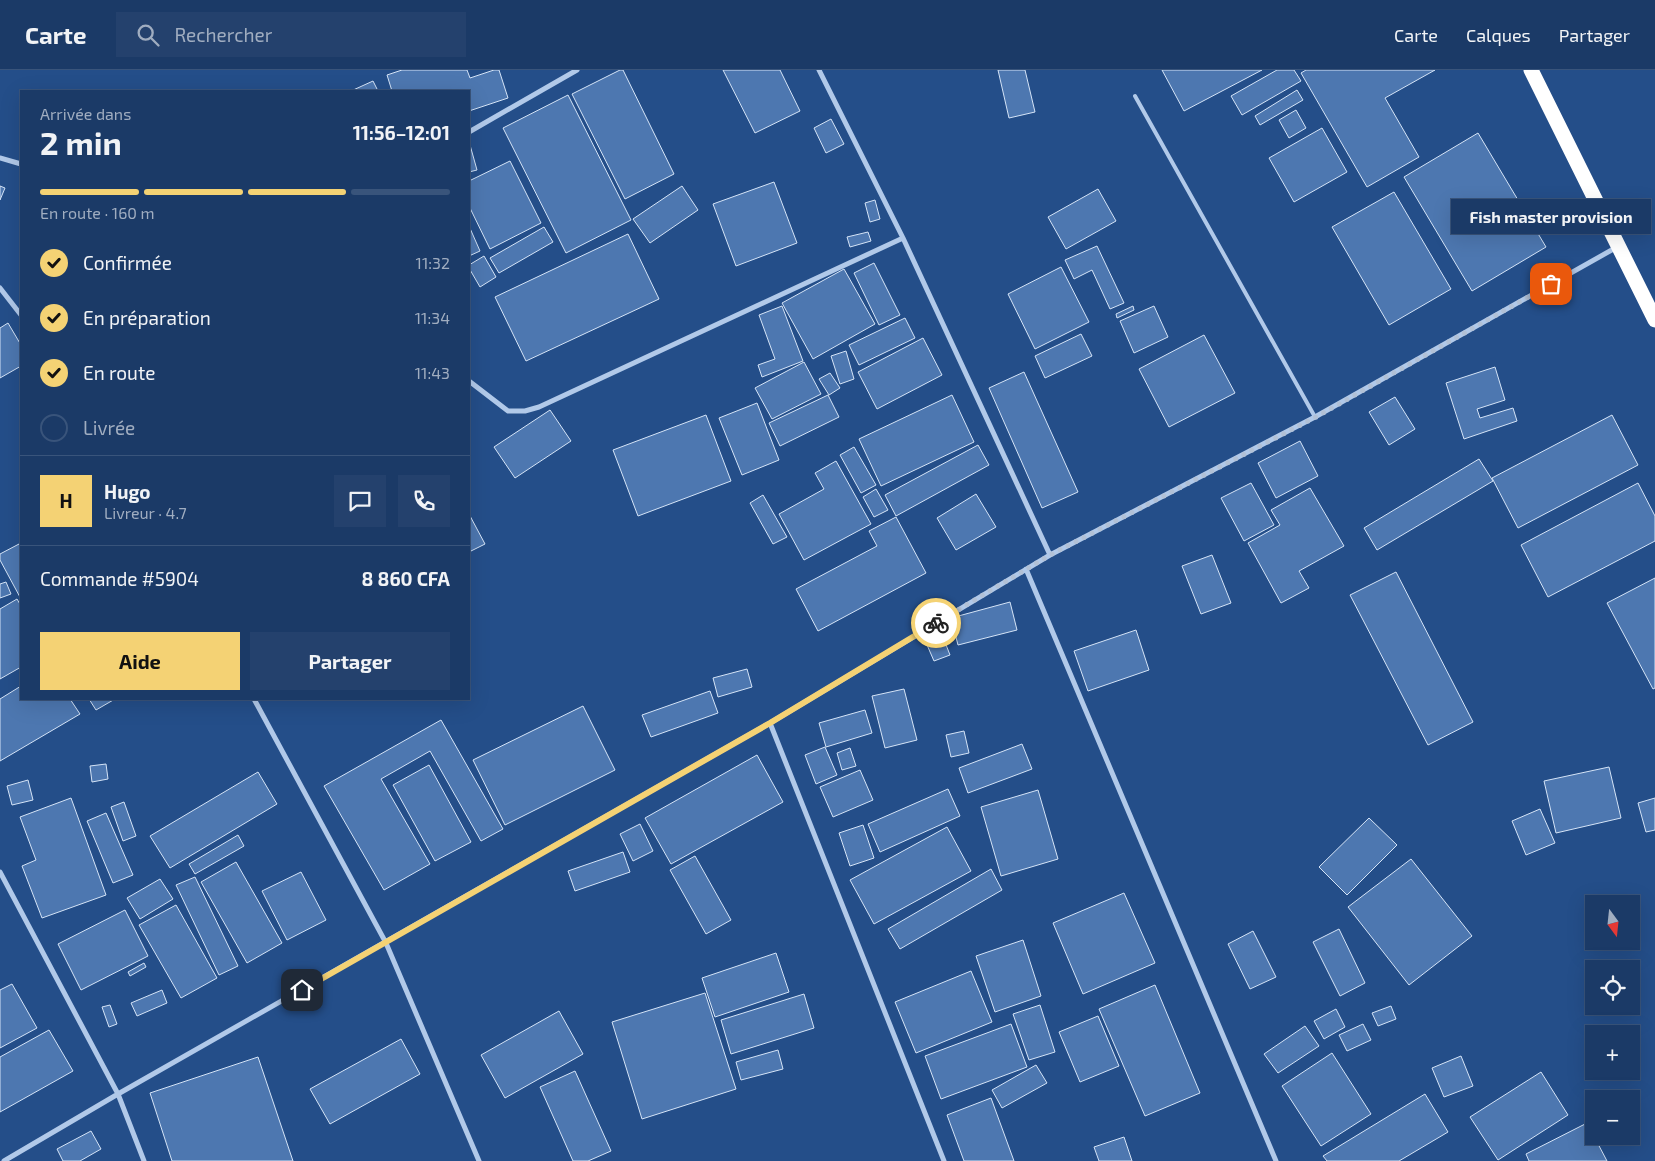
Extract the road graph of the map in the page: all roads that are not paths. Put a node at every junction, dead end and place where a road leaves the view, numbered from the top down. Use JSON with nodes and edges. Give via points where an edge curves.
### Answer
{"nodes":[{"id":1,"x":577,"y":70,"type":"edge"},
{"id":2,"x":819,"y":70,"type":"edge"},
{"id":3,"x":1531,"y":70,"type":"edge"},
{"id":4,"x":1135,"y":96,"type":"dead end"},
{"id":5,"x":470,"y":131,"type":"edge"},
{"id":6,"x":0,"y":158,"type":"edge"},
{"id":7,"x":20,"y":164,"type":"edge"},
{"id":8,"x":903,"y":238,"type":"junction"},
{"id":9,"x":1618,"y":246,"type":"junction"},
{"id":10,"x":0,"y":288,"type":"edge"},
{"id":11,"x":20,"y":314,"type":"edge"},
{"id":12,"x":1655,"y":320,"type":"edge"},
{"id":13,"x":470,"y":382,"type":"edge"},
{"id":14,"x":1316,"y":417,"type":"junction"},
{"id":15,"x":1050,"y":555,"type":"junction"},
{"id":16,"x":1026,"y":569,"type":"junction"},
{"id":17,"x":255,"y":700,"type":"edge"},
{"id":18,"x":770,"y":723,"type":"junction"},
{"id":19,"x":0,"y":872,"type":"edge"},
{"id":20,"x":386,"y":943,"type":"junction"},
{"id":21,"x":118,"y":1094,"type":"junction"},
{"id":22,"x":4,"y":1161,"type":"edge"},
{"id":23,"x":144,"y":1161,"type":"edge"},
{"id":24,"x":479,"y":1161,"type":"edge"},
{"id":25,"x":944,"y":1161,"type":"edge"},
{"id":26,"x":1276,"y":1161,"type":"edge"}],
"edges":[{"from":1,"to":5,"type":"street"},
{"from":2,"to":8,"type":"street"},
{"from":3,"to":9,"type":"highway"},
{"from":4,"to":14,"type":"lane"},
{"from":6,"to":7,"type":"street"},
{"from":8,"to":13,"type":"street","via":[[539,407],[508,411]]},
{"from":8,"to":15,"type":"street"},
{"from":9,"to":12,"type":"highway"},
{"from":9,"to":14,"type":"street"},
{"from":10,"to":11,"type":"street"},
{"from":14,"to":15,"type":"street"},
{"from":15,"to":16,"type":"street"},
{"from":16,"to":18,"type":"street"},
{"from":16,"to":26,"type":"street"},
{"from":17,"to":20,"type":"street"},
{"from":18,"to":20,"type":"street"},
{"from":18,"to":25,"type":"street"},
{"from":19,"to":21,"type":"street"},
{"from":20,"to":21,"type":"street"},
{"from":20,"to":24,"type":"street"},
{"from":21,"to":22,"type":"street"},
{"from":21,"to":23,"type":"street"}]}
